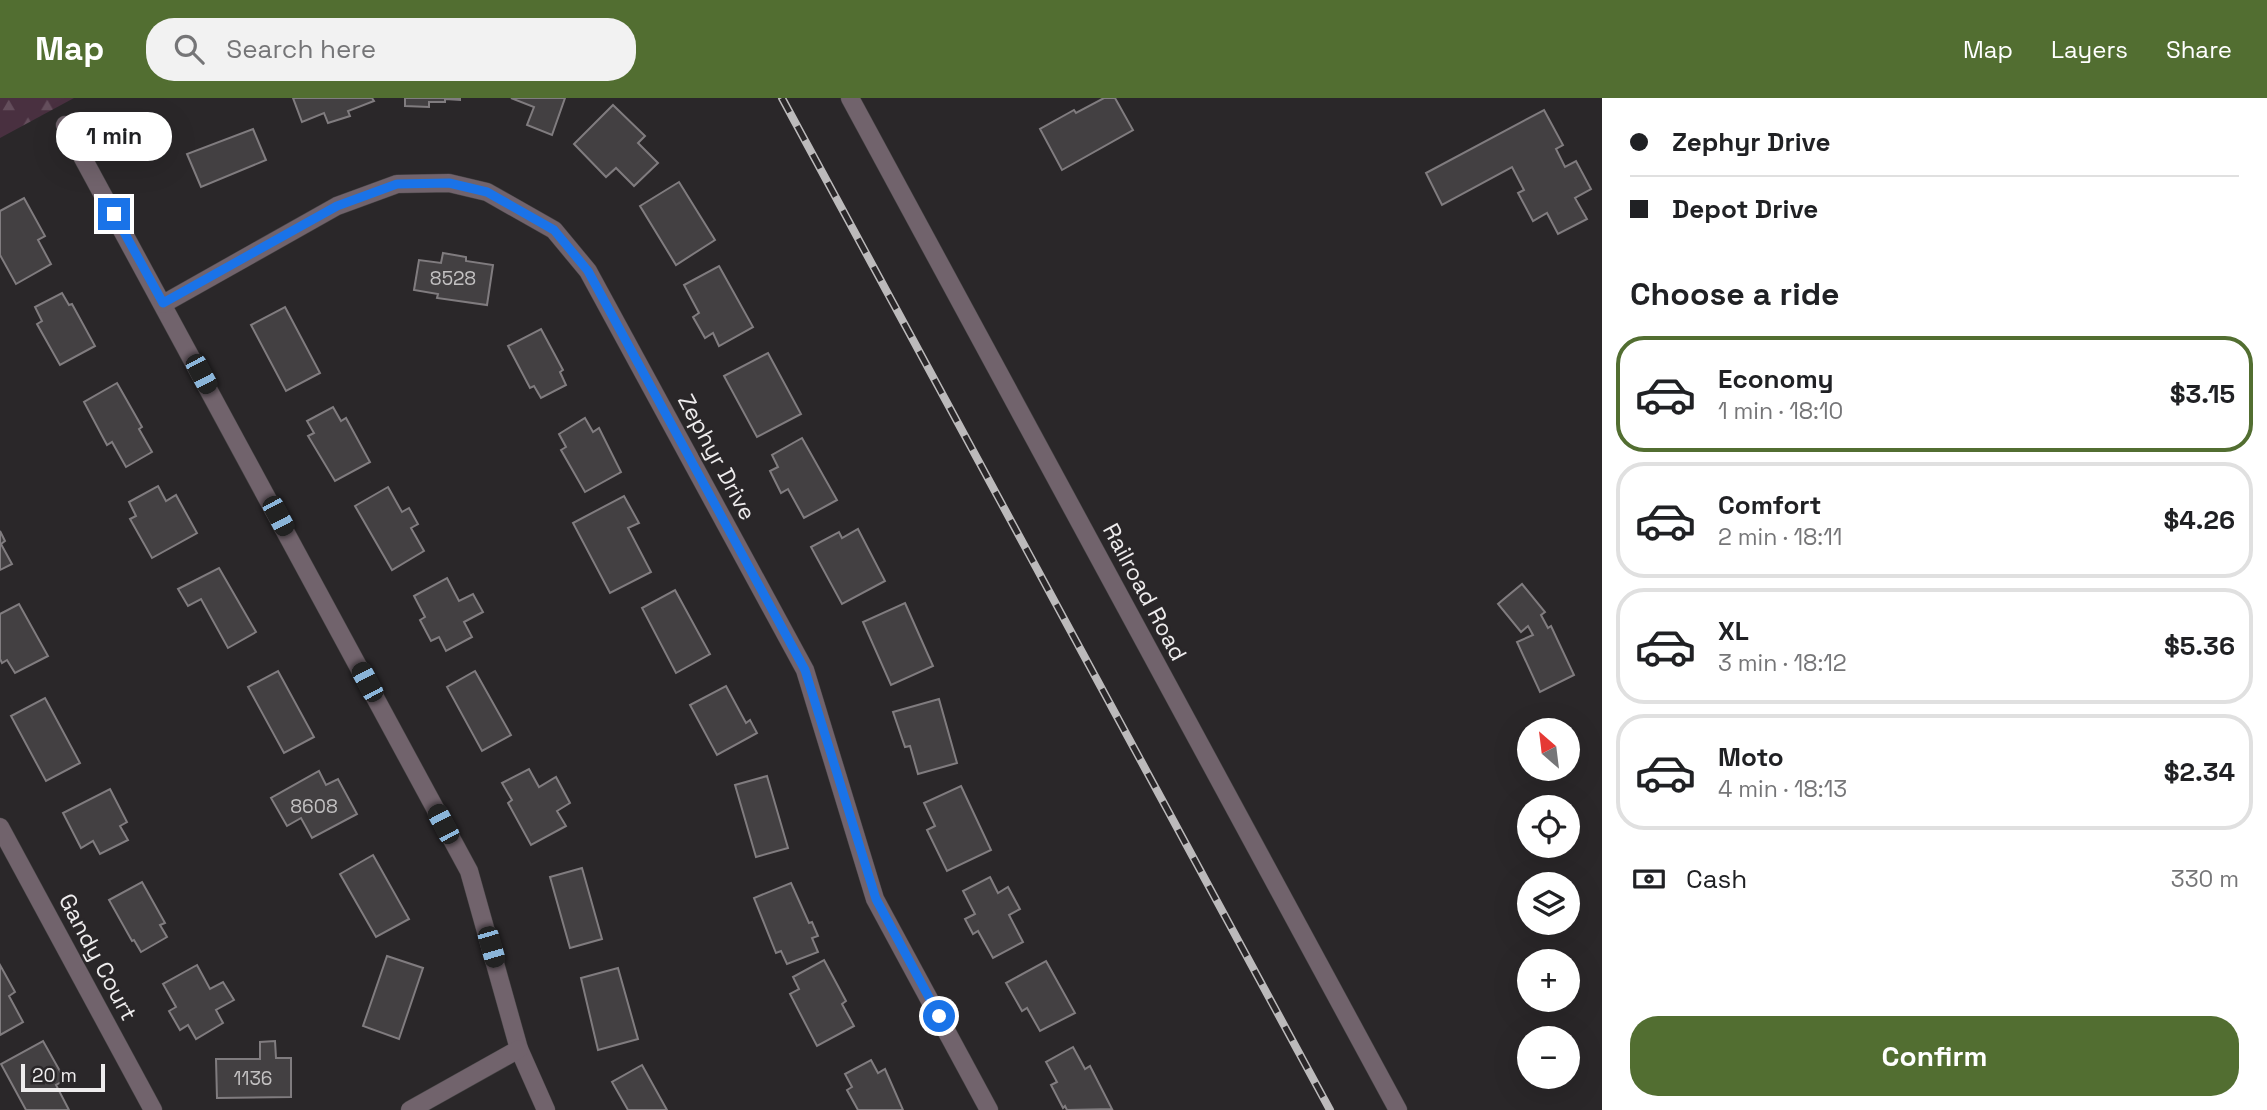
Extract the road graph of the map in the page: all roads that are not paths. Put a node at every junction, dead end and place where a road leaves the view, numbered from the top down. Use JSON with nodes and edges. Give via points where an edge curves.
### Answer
{"nodes":[{"id":1,"x":850,"y":98,"type":"edge"},
{"id":2,"x":65,"y":124,"type":"dead end"},
{"id":3,"x":163,"y":303,"type":"junction"},
{"id":4,"x":0,"y":827,"type":"edge"},
{"id":5,"x":519,"y":1049,"type":"junction"},
{"id":6,"x":153,"y":1110,"type":"edge"},
{"id":7,"x":410,"y":1110,"type":"edge"},
{"id":8,"x":546,"y":1110,"type":"edge"},
{"id":9,"x":989,"y":1110,"type":"edge"},
{"id":10,"x":1398,"y":1110,"type":"edge"}],
"edges":[{"from":1,"to":10,"type":"street","name":"Railroad Road"},
{"from":2,"to":3,"type":"street"},
{"from":3,"to":5,"type":"street","via":[[469,871]]},
{"from":3,"to":9,"type":"street","name":"Zephyr Drive","via":[[337,206],[397,184],[449,183],[487,192],[554,230],[588,271],[805,670],[876,899]]},
{"from":4,"to":6,"type":"street","name":"Gandy Court"},
{"from":5,"to":7,"type":"street"},
{"from":5,"to":8,"type":"street"}]}
